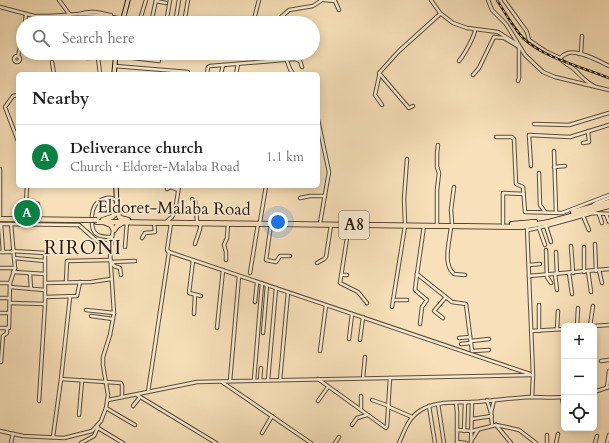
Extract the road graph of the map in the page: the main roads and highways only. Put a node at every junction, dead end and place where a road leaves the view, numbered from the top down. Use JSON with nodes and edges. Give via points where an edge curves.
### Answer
{"nodes":[{"id":1,"x":128,"y":0,"type":"edge"},
{"id":2,"x":124,"y":16,"type":"edge"},
{"id":3,"x":116,"y":60,"type":"edge"},
{"id":4,"x":114,"y":72,"type":"edge"},
{"id":5,"x":116,"y":188,"type":"edge"},
{"id":6,"x":609,"y":202,"type":"edge"},
{"id":7,"x":609,"y":206,"type":"edge"},
{"id":8,"x":117,"y":212,"type":"junction"},
{"id":9,"x":0,"y":221,"type":"edge"},
{"id":10,"x":89,"y":221,"type":"junction"},
{"id":11,"x":99,"y":221,"type":"junction"},
{"id":12,"x":127,"y":221,"type":"junction"},
{"id":13,"x":260,"y":221,"type":"junction"},
{"id":14,"x":169,"y":222,"type":"junction"},
{"id":15,"x":199,"y":222,"type":"junction"},
{"id":16,"x":405,"y":224,"type":"junction"},
{"id":17,"x":451,"y":224,"type":"junction"}],
"edges":[{"from":1,"to":2,"type":"main road"},
{"from":3,"to":4,"type":"main road"},
{"from":5,"to":8,"type":"main road"},
{"from":6,"to":17,"type":"highway","name":"Eldoret-Malaba Road","number":"A8","via":[[541,221]]},
{"from":7,"to":17,"type":"highway","name":"Eldoret-Malaba Road","number":"A8","via":[[527,228]]},
{"from":8,"to":11,"type":"highway","via":[[112,217]]},
{"from":8,"to":12,"type":"highway","via":[[120,218]]},
{"from":9,"to":10,"type":"highway","name":"Eldoret-Malaba Road","number":"A8"},
{"from":9,"to":10,"type":"highway","name":"Eldoret-Malaba Road","number":"A8","via":[[25,218]]},
{"from":10,"to":11,"type":"highway","name":"Eldoret-Malaba Road","number":"A8","bridge":true},
{"from":11,"to":12,"type":"highway","name":"Eldoret-Malaba Road","number":"A8"},
{"from":11,"to":12,"type":"highway","via":[[110,224],[114,230],[118,224]]},
{"from":12,"to":14,"type":"highway","name":"Eldoret-Malaba Road","number":"A8"},
{"from":12,"to":14,"type":"highway","name":"Eldoret-Malaba Road","number":"A8"},
{"from":13,"to":15,"type":"highway","name":"Eldoret-Malaba Road","number":"A8"},
{"from":13,"to":15,"type":"highway","name":"Eldoret-Malaba Road","number":"A8"},
{"from":13,"to":16,"type":"highway","name":"Eldoret-Malaba Road","number":"A8"},
{"from":13,"to":16,"type":"highway","name":"Eldoret-Malaba Road","number":"A8","via":[[271,224]]},
{"from":14,"to":15,"type":"highway","name":"Eldoret-Malaba Road","number":"A8"},
{"from":16,"to":17,"type":"highway","name":"Eldoret-Malaba Road","number":"A8"},
{"from":16,"to":17,"type":"highway","name":"Eldoret-Malaba Road","number":"A8"}]}
